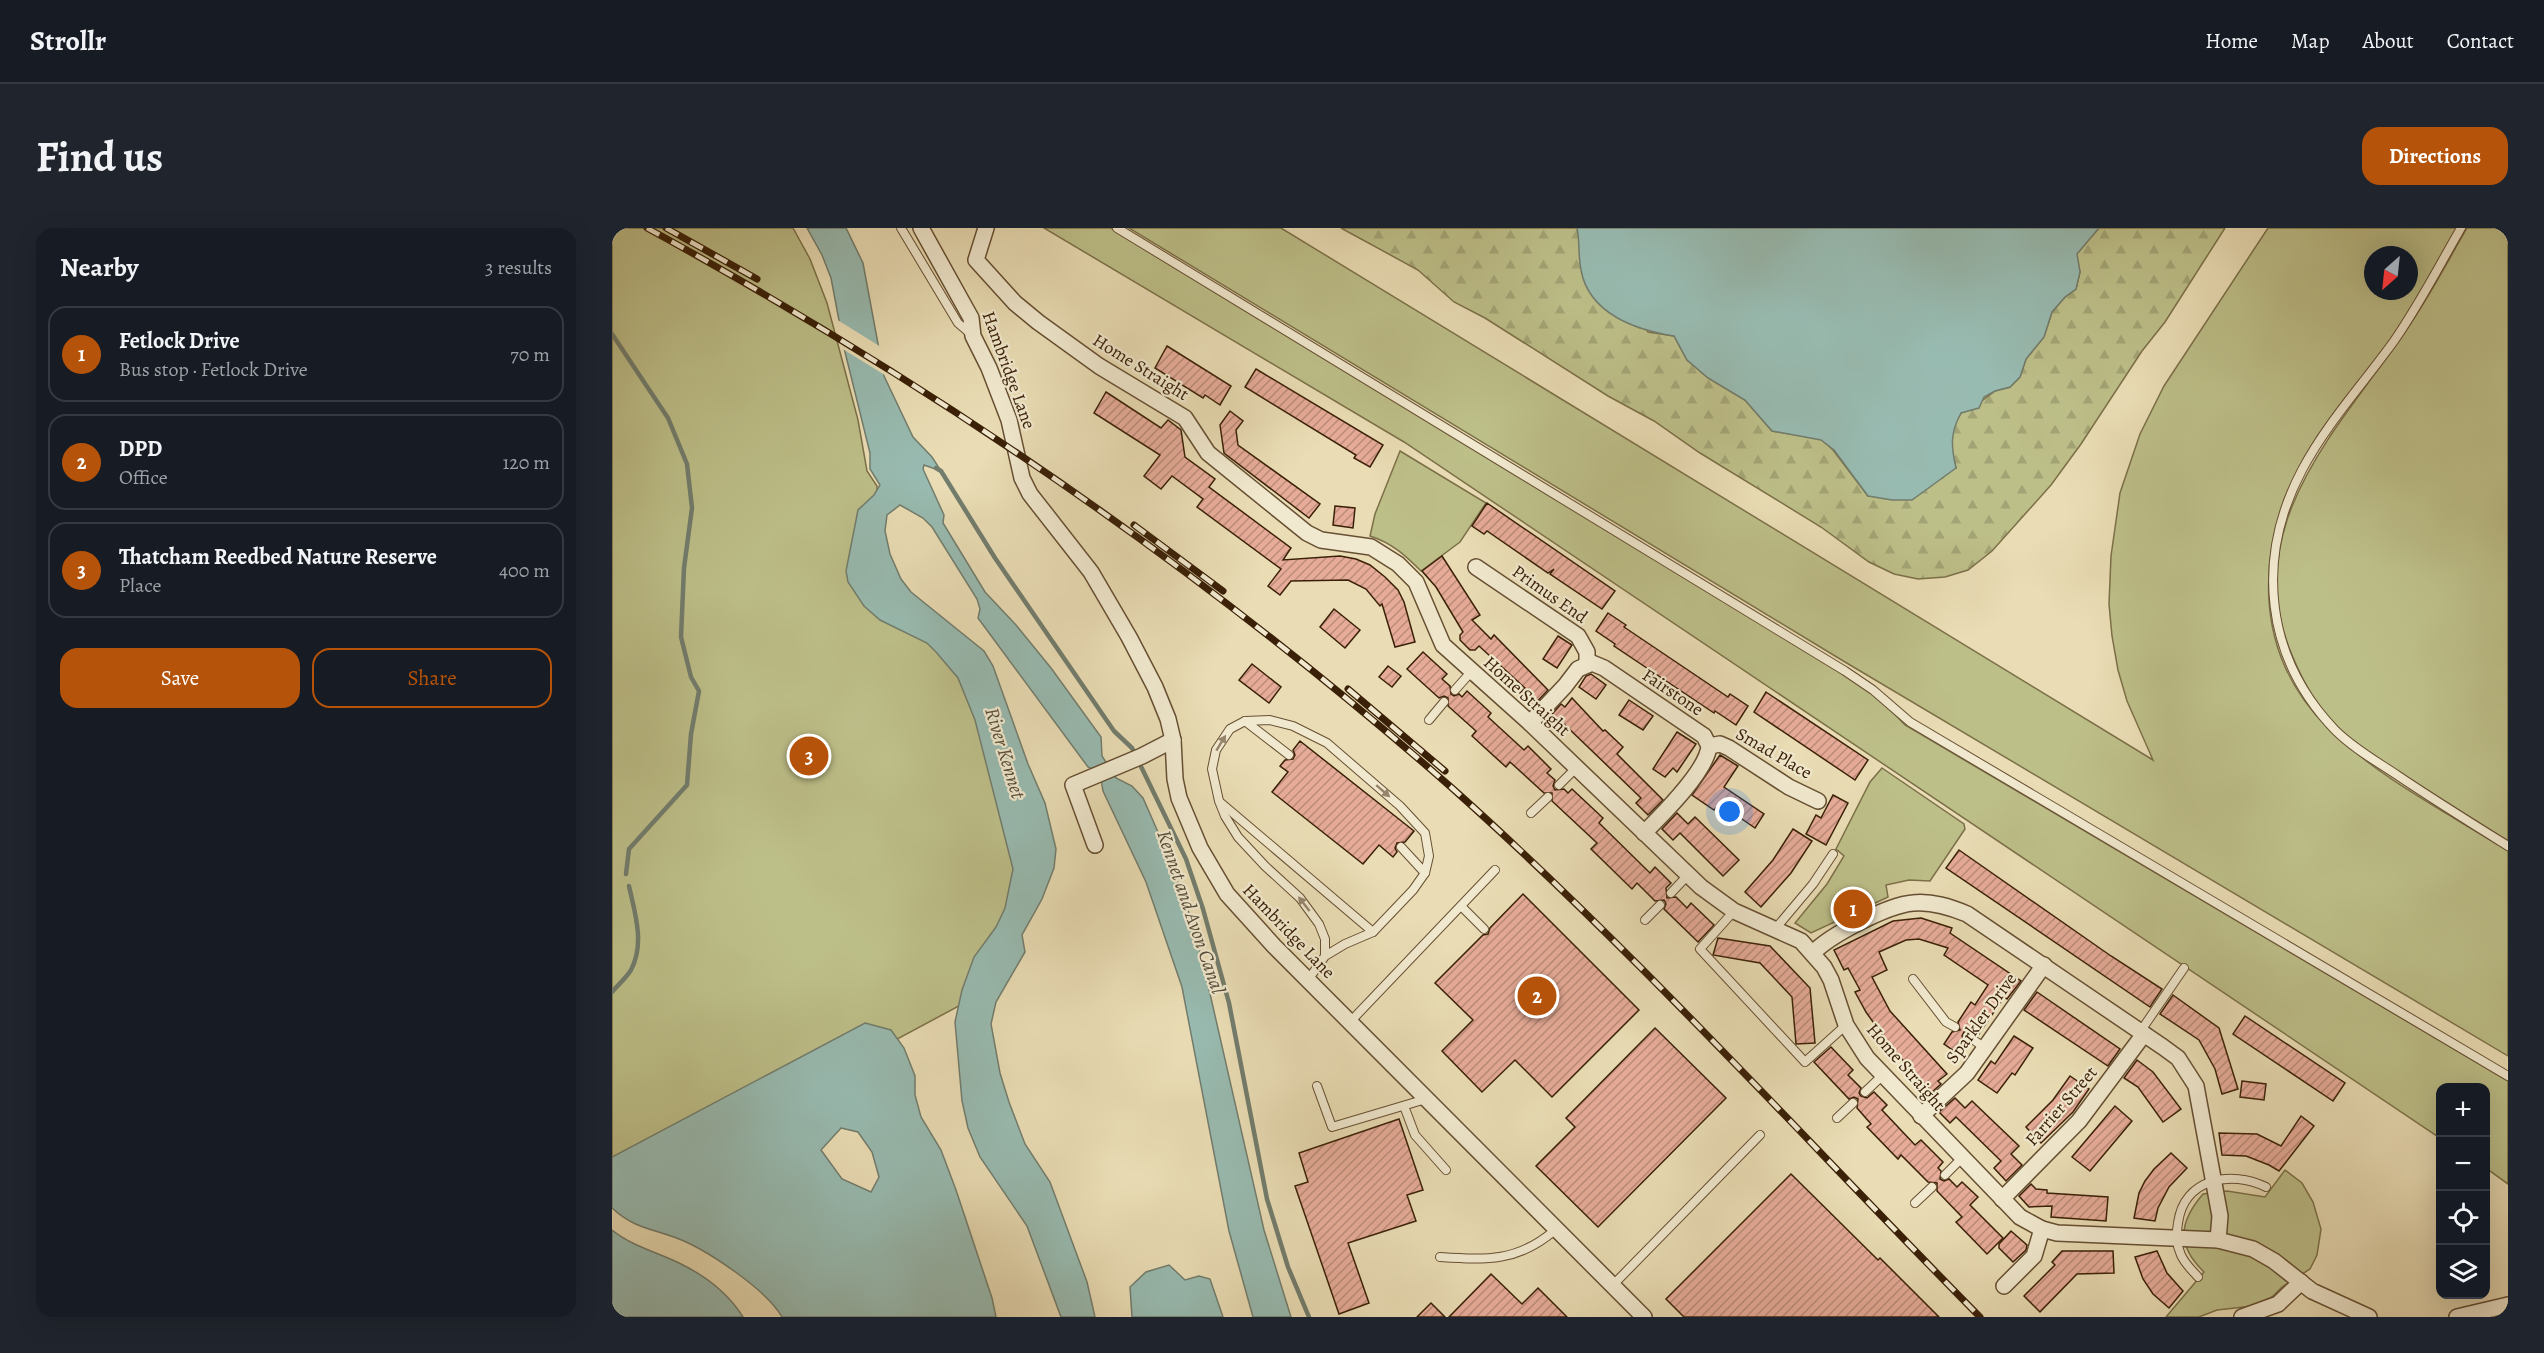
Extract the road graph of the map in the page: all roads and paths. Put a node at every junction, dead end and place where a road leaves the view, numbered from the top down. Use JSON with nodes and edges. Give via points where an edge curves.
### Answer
{"nodes":[{"id":1,"x":902,"y":228,"type":"edge"},
{"id":2,"x":921,"y":228,"type":"edge"},
{"id":3,"x":986,"y":228,"type":"edge"},
{"id":4,"x":1117,"y":228,"type":"edge"},
{"id":5,"x":2462,"y":228,"type":"edge"},
{"id":6,"x":973,"y":336,"type":"junction"},
{"id":7,"x":1476,"y":567,"type":"dead end"},
{"id":8,"x":1587,"y":663,"type":"junction"},
{"id":9,"x":1471,"y":672,"type":"junction"},
{"id":10,"x":1455,"y":690,"type":"dead end"},
{"id":11,"x":1444,"y":702,"type":"dead end"},
{"id":12,"x":1429,"y":720,"type":"dead end"},
{"id":13,"x":1245,"y":721,"type":"junction"},
{"id":14,"x":1530,"y":723,"type":"junction"},
{"id":15,"x":1173,"y":740,"type":"junction"},
{"id":16,"x":1709,"y":746,"type":"junction"},
{"id":17,"x":1288,"y":755,"type":"dead end"},
{"id":18,"x":1576,"y":768,"type":"junction"},
{"id":19,"x":1559,"y":784,"type":"dead end"},
{"id":20,"x":1548,"y":796,"type":"dead end"},
{"id":21,"x":1219,"y":801,"type":"junction"},
{"id":22,"x":1818,"y":801,"type":"dead end"},
{"id":23,"x":1531,"y":813,"type":"dead end"},
{"id":24,"x":1644,"y":833,"type":"junction"},
{"id":25,"x":1095,"y":845,"type":"dead end"},
{"id":26,"x":2508,"y":846,"type":"edge"},
{"id":27,"x":1401,"y":847,"type":"dead end"},
{"id":28,"x":1833,"y":854,"type":"dead end"},
{"id":29,"x":1495,"y":870,"type":"dead end"},
{"id":30,"x":1425,"y":873,"type":"junction"},
{"id":31,"x":1688,"y":875,"type":"junction"},
{"id":32,"x":1671,"y":893,"type":"dead end"},
{"id":33,"x":1660,"y":905,"type":"dead end"},
{"id":34,"x":1461,"y":906,"type":"junction"},
{"id":35,"x":1734,"y":911,"type":"junction"},
{"id":36,"x":1645,"y":920,"type":"dead end"},
{"id":37,"x":1776,"y":928,"type":"junction"},
{"id":38,"x":1484,"y":929,"type":"dead end"},
{"id":39,"x":1373,"y":932,"type":"junction"},
{"id":40,"x":1813,"y":953,"type":"junction"},
{"id":41,"x":1325,"y":956,"type":"junction"},
{"id":42,"x":2044,"y":964,"type":"junction"},
{"id":43,"x":2184,"y":968,"type":"dead end"},
{"id":44,"x":1913,"y":979,"type":"dead end"},
{"id":45,"x":1308,"y":980,"type":"junction"},
{"id":46,"x":1350,"y":1022,"type":"junction"},
{"id":47,"x":1846,"y":1025,"type":"junction"},
{"id":48,"x":1955,"y":1028,"type":"dead end"},
{"id":49,"x":2142,"y":1033,"type":"junction"},
{"id":50,"x":1968,"y":1036,"type":"dead end"},
{"id":51,"x":1985,"y":1048,"type":"junction"},
{"id":52,"x":1883,"y":1075,"type":"junction"},
{"id":53,"x":2508,"y":1076,"type":"edge"},
{"id":54,"x":1317,"y":1086,"type":"dead end"},
{"id":55,"x":1865,"y":1092,"type":"dead end"},
{"id":56,"x":1427,"y":1099,"type":"junction"},
{"id":57,"x":1853,"y":1103,"type":"dead end"},
{"id":58,"x":1404,"y":1106,"type":"junction"},
{"id":59,"x":1921,"y":1116,"type":"junction"},
{"id":60,"x":1837,"y":1118,"type":"dead end"},
{"id":61,"x":1760,"y":1135,"type":"dead end"},
{"id":62,"x":1962,"y":1158,"type":"junction"},
{"id":63,"x":1446,"y":1170,"type":"dead end"},
{"id":64,"x":1945,"y":1175,"type":"dead end"},
{"id":65,"x":2213,"y":1181,"type":"junction"},
{"id":66,"x":1932,"y":1187,"type":"dead end"},
{"id":67,"x":2266,"y":1187,"type":"dead end"},
{"id":68,"x":2002,"y":1199,"type":"junction"},
{"id":69,"x":1915,"y":1203,"type":"dead end"},
{"id":70,"x":2042,"y":1229,"type":"junction"},
{"id":71,"x":1555,"y":1230,"type":"junction"},
{"id":72,"x":2176,"y":1238,"type":"junction"},
{"id":73,"x":2218,"y":1240,"type":"junction"},
{"id":74,"x":1440,"y":1257,"type":"dead end"},
{"id":75,"x":2198,"y":1277,"type":"dead end"},
{"id":76,"x":2301,"y":1282,"type":"junction"},
{"id":77,"x":1612,"y":1286,"type":"junction"},
{"id":78,"x":2004,"y":1286,"type":"dead end"},
{"id":79,"x":2508,"y":1305,"type":"edge"},
{"id":80,"x":1644,"y":1317,"type":"edge"},
{"id":81,"x":2242,"y":1317,"type":"edge"},
{"id":82,"x":2369,"y":1317,"type":"edge"},
{"id":83,"x":2457,"y":1317,"type":"edge"}],
"edges":[{"from":1,"to":6,"type":"lane","via":[[958,323]]},
{"from":2,"to":6,"type":"street","name":"Hambridge Lane","via":[[971,318]]},
{"from":3,"to":9,"type":"street","name":"Home Straight","via":[[976,260],[1015,303],[1099,366],[1185,418],[1208,453],[1307,533],[1321,540],[1371,548],[1398,564],[1416,582],[1443,645]]},
{"from":4,"to":53,"type":"lane","via":[[1845,671],[1910,722]]},
{"from":5,"to":26,"type":"lane","via":[[2409,320],[2332,421],[2302,470],[2278,539],[2272,585],[2280,637],[2288,659],[2307,694],[2337,732]]},
{"from":6,"to":15,"type":"street","name":"Hambridge Lane","via":[[1010,420],[1022,478],[1030,494],[1091,572],[1129,637],[1155,687]]},
{"from":7,"to":8,"type":"street","name":"Primus End","via":[[1578,636],[1587,652]]},
{"from":8,"to":14,"type":"street"},
{"from":8,"to":16,"type":"street","name":"Fairstone","via":[[1604,668],[1704,736]]},
{"from":9,"to":10,"type":"lane"},
{"from":9,"to":14,"type":"street","name":"Home Straight"},
{"from":11,"to":12,"type":"lane"},
{"from":13,"to":17,"type":"lane"},
{"from":21,"to":13,"type":"lane","one_way":true,"via":[[1212,769],[1216,750],[1230,729]]},
{"from":13,"to":30,"type":"lane","one_way":true,"via":[[1270,720],[1293,726],[1327,743],[1425,833],[1429,856]]},
{"from":14,"to":18,"type":"street","name":"Home Straight"},
{"from":15,"to":25,"type":"street","via":[[1072,785]]},
{"from":15,"to":45,"type":"street","name":"Hambridge Lane","via":[[1174,779],[1200,848],[1227,894]]},
{"from":16,"to":22,"type":"street","name":"Smad Place","via":[[1720,744],[1730,748]]},
{"from":16,"to":24,"type":"street","via":[[1707,756],[1683,792]]},
{"from":18,"to":19,"type":"lane"},
{"from":18,"to":24,"type":"street","name":"Home Straight"},
{"from":20,"to":23,"type":"lane"},
{"from":21,"to":39,"type":"lane"},
{"from":41,"to":21,"type":"lane","one_way":true,"via":[[1325,939],[1319,924],[1300,898],[1238,837]]},
{"from":24,"to":31,"type":"street","name":"Home Straight"},
{"from":27,"to":30,"type":"lane"},
{"from":28,"to":37,"type":"lane"},
{"from":29,"to":34,"type":"lane"},
{"from":30,"to":39,"type":"lane"},
{"from":31,"to":32,"type":"lane"},
{"from":31,"to":35,"type":"street","name":"Home Straight"},
{"from":33,"to":36,"type":"lane"},
{"from":34,"to":38,"type":"lane"},
{"from":34,"to":46,"type":"lane"},
{"from":35,"to":37,"type":"street","name":"Home Straight"},
{"from":35,"to":47,"type":"lane","via":[[1700,949],[1805,1062]]},
{"from":37,"to":40,"type":"street","name":"Home Straight","via":[[1801,941]]},
{"from":39,"to":41,"type":"lane"},
{"from":40,"to":42,"type":"street","via":[[1824,942],[1855,925],[1911,903],[1931,903],[1967,914]]},
{"from":40,"to":47,"type":"street","name":"Home Straight","via":[[1831,980]]},
{"from":41,"to":45,"type":"lane"},
{"from":42,"to":49,"type":"street"},
{"from":42,"to":51,"type":"street","name":"Sparkler Drive"},
{"from":43,"to":49,"type":"lane"},
{"from":44,"to":48,"type":"lane"},
{"from":45,"to":46,"type":"street","name":"Hambridge Lane"},
{"from":46,"to":56,"type":"street","name":"Hambridge Lane"},
{"from":47,"to":52,"type":"street","name":"Home Straight"},
{"from":49,"to":65,"type":"street","via":[[2178,1058],[2196,1086]]},
{"from":49,"to":68,"type":"street","name":"Farrier Street","via":[[2079,1121]]},
{"from":50,"to":51,"type":"lane"},
{"from":51,"to":59,"type":"street","name":"Sparkler Drive","via":[[1967,1073]]},
{"from":52,"to":55,"type":"lane"},
{"from":52,"to":59,"type":"street","name":"Home Straight"},
{"from":54,"to":58,"type":"lane","via":[[1332,1127]]},
{"from":56,"to":58,"type":"lane"},
{"from":56,"to":71,"type":"street","name":"Hambridge Lane"},
{"from":57,"to":60,"type":"lane"},
{"from":58,"to":63,"type":"lane","via":[[1415,1135]]},
{"from":59,"to":62,"type":"street","name":"Home Straight"},
{"from":61,"to":77,"type":"lane"},
{"from":62,"to":64,"type":"lane"},
{"from":62,"to":68,"type":"street","name":"Home Straight"},
{"from":65,"to":67,"type":"lane","via":[[2241,1178]]},
{"from":65,"to":72,"type":"lane","via":[[2187,1200],[2179,1214]]},
{"from":65,"to":73,"type":"street","via":[[2220,1216]]},
{"from":66,"to":69,"type":"lane"},
{"from":68,"to":70,"type":"street","name":"Home Straight","via":[[2020,1217]]},
{"from":70,"to":72,"type":"street","name":"Home Straight"},
{"from":70,"to":78,"type":"street","via":[[2034,1256]]},
{"from":71,"to":74,"type":"lane","via":[[1531,1248],[1508,1256],[1484,1260]]},
{"from":71,"to":77,"type":"street","name":"Hambridge Lane"},
{"from":72,"to":73,"type":"street","name":"Home Straight"},
{"from":72,"to":75,"type":"lane","via":[[2180,1254]]},
{"from":73,"to":76,"type":"street","name":"Home Straight","via":[[2253,1249]]},
{"from":76,"to":81,"type":"street","via":[[2278,1304]]},
{"from":76,"to":82,"type":"street","name":"Home Straight","via":[[2312,1292]]},
{"from":77,"to":80,"type":"street","name":"Hambridge Lane"},
{"from":79,"to":83,"type":"street"}]}
